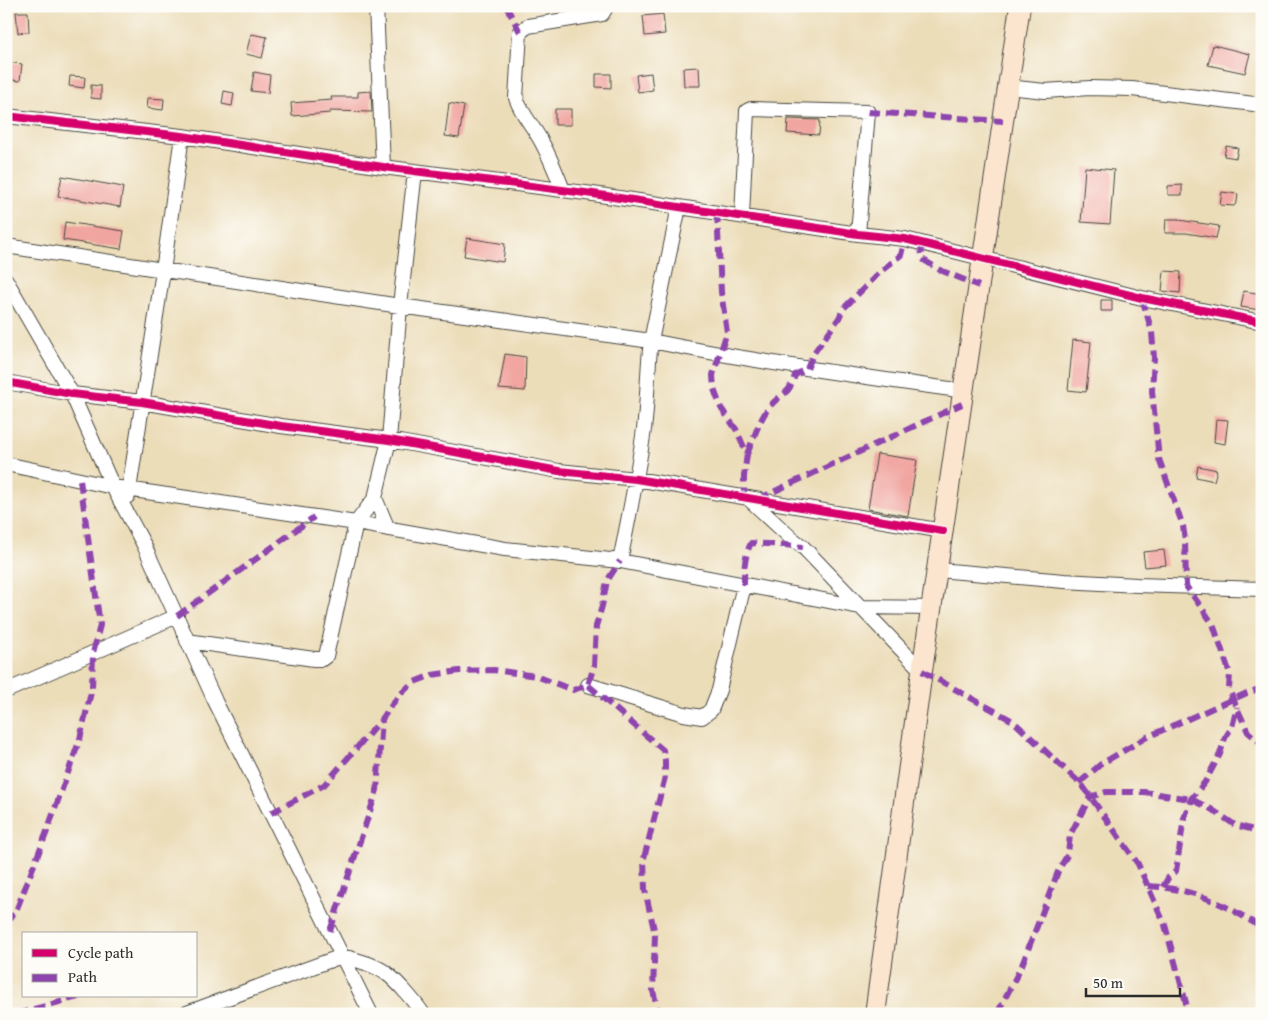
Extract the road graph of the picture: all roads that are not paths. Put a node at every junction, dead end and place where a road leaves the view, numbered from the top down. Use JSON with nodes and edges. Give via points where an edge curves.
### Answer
{"nodes":[{"id":1,"x":376,"y":6,"type":"edge"},
{"id":2,"x":607,"y":6,"type":"edge"},
{"id":3,"x":1020,"y":6,"type":"edge"},
{"id":4,"x":1008,"y":88,"type":"junction"},
{"id":5,"x":1262,"y":105,"type":"edge"},
{"id":6,"x":6,"y":116,"type":"edge"},
{"id":7,"x":182,"y":136,"type":"junction"},
{"id":8,"x":382,"y":167,"type":"junction"},
{"id":9,"x":415,"y":171,"type":"junction"},
{"id":10,"x":563,"y":190,"type":"junction"},
{"id":11,"x":679,"y":206,"type":"junction"},
{"id":12,"x":742,"y":216,"type":"junction"},
{"id":13,"x":858,"y":234,"type":"junction"},
{"id":14,"x":6,"y":246,"type":"edge"},
{"id":15,"x":982,"y":257,"type":"junction"},
{"id":16,"x":163,"y":271,"type":"junction"},
{"id":17,"x":6,"y":280,"type":"edge"},
{"id":18,"x":400,"y":306,"type":"junction"},
{"id":19,"x":1262,"y":322,"type":"edge"},
{"id":20,"x":651,"y":341,"type":"junction"},
{"id":21,"x":6,"y":382,"type":"edge"},
{"id":22,"x":964,"y":391,"type":"junction"},
{"id":23,"x":72,"y":394,"type":"junction"},
{"id":24,"x":142,"y":402,"type":"junction"},
{"id":25,"x":389,"y":440,"type":"junction"},
{"id":26,"x":6,"y":464,"type":"edge"},
{"id":27,"x":636,"y":479,"type":"junction"},
{"id":28,"x":113,"y":487,"type":"junction"},
{"id":29,"x":129,"y":488,"type":"junction"},
{"id":30,"x":374,"y":498,"type":"junction"},
{"id":31,"x":749,"y":499,"type":"junction"},
{"id":32,"x":126,"y":508,"type":"junction"},
{"id":33,"x":356,"y":523,"type":"junction"},
{"id":34,"x":388,"y":529,"type":"junction"},
{"id":35,"x":943,"y":531,"type":"junction"},
{"id":36,"x":620,"y":561,"type":"junction"},
{"id":37,"x":938,"y":570,"type":"junction"},
{"id":38,"x":744,"y":585,"type":"junction"},
{"id":39,"x":1262,"y":588,"type":"edge"},
{"id":40,"x":860,"y":607,"type":"junction"},
{"id":41,"x":932,"y":608,"type":"junction"},
{"id":42,"x":177,"y":616,"type":"junction"},
{"id":43,"x":187,"y":641,"type":"junction"},
{"id":44,"x":922,"y":671,"type":"junction"},
{"id":45,"x":588,"y":685,"type":"dead end"},
{"id":46,"x":6,"y":691,"type":"edge"},
{"id":47,"x":342,"y":956,"type":"junction"},
{"id":48,"x":184,"y":1014,"type":"edge"},
{"id":49,"x":371,"y":1014,"type":"edge"},
{"id":50,"x":423,"y":1014,"type":"edge"},
{"id":51,"x":875,"y":1014,"type":"edge"}],
"edges":[{"from":1,"to":8,"type":"street"},
{"from":2,"to":10,"type":"street","via":[[602,14],[528,26],[520,32],[516,98],[553,164]]},
{"from":3,"to":4,"type":"main road"},
{"from":4,"to":5,"type":"street","via":[[1045,91],[1132,89]]},
{"from":4,"to":15,"type":"main road"},
{"from":6,"to":7,"type":"street"},
{"from":7,"to":8,"type":"street"},
{"from":7,"to":16,"type":"street"},
{"from":8,"to":9,"type":"street"},
{"from":9,"to":10,"type":"street"},
{"from":9,"to":18,"type":"street"},
{"from":10,"to":11,"type":"street"},
{"from":11,"to":12,"type":"street"},
{"from":11,"to":20,"type":"street"},
{"from":12,"to":13,"type":"street"},
{"from":12,"to":13,"type":"street","via":[[747,111],[868,112]]},
{"from":13,"to":15,"type":"street","via":[[921,242]]},
{"from":14,"to":16,"type":"street"},
{"from":15,"to":19,"type":"street","via":[[1142,298]]},
{"from":15,"to":22,"type":"main road"},
{"from":16,"to":18,"type":"street"},
{"from":16,"to":24,"type":"street"},
{"from":17,"to":23,"type":"street"},
{"from":18,"to":20,"type":"street"},
{"from":18,"to":25,"type":"street"},
{"from":20,"to":22,"type":"street","via":[[721,355]]},
{"from":20,"to":27,"type":"street"},
{"from":21,"to":23,"type":"street"},
{"from":22,"to":35,"type":"main road"},
{"from":23,"to":24,"type":"street"},
{"from":23,"to":28,"type":"street"},
{"from":24,"to":25,"type":"street","via":[[281,426]]},
{"from":24,"to":29,"type":"street"},
{"from":25,"to":27,"type":"street","via":[[559,472]]},
{"from":25,"to":30,"type":"street"},
{"from":26,"to":28,"type":"street"},
{"from":27,"to":31,"type":"street"},
{"from":27,"to":36,"type":"street"},
{"from":28,"to":29,"type":"street"},
{"from":28,"to":32,"type":"street"},
{"from":29,"to":32,"type":"street"},
{"from":29,"to":33,"type":"street"},
{"from":30,"to":33,"type":"street"},
{"from":30,"to":34,"type":"street"},
{"from":31,"to":35,"type":"street"},
{"from":31,"to":40,"type":"street","via":[[803,548]]},
{"from":32,"to":42,"type":"street"},
{"from":33,"to":34,"type":"street"},
{"from":33,"to":43,"type":"street","via":[[328,650],[322,659]]},
{"from":34,"to":36,"type":"street","via":[[505,548]]},
{"from":35,"to":37,"type":"main road"},
{"from":36,"to":38,"type":"street"},
{"from":37,"to":39,"type":"street","via":[[1082,582]]},
{"from":37,"to":41,"type":"main road"},
{"from":38,"to":40,"type":"street"},
{"from":38,"to":45,"type":"street","via":[[719,690],[711,710],[702,717]]},
{"from":40,"to":41,"type":"street"},
{"from":40,"to":44,"type":"street"},
{"from":41,"to":44,"type":"main road"},
{"from":42,"to":43,"type":"street"},
{"from":42,"to":46,"type":"street"},
{"from":43,"to":47,"type":"street"},
{"from":44,"to":51,"type":"main road"},
{"from":47,"to":48,"type":"street"},
{"from":47,"to":49,"type":"street"},
{"from":47,"to":50,"type":"street","via":[[386,972]]}]}
